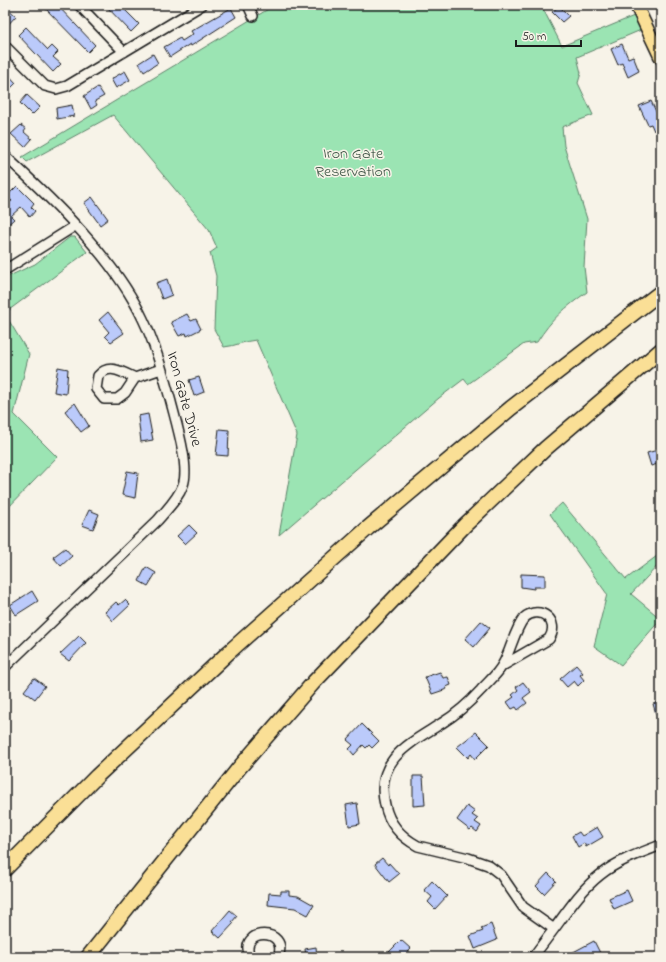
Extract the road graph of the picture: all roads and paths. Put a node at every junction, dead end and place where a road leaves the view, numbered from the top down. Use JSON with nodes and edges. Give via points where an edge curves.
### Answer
{"nodes":[{"id":1,"x":79,"y":5,"type":"edge"},
{"id":2,"x":248,"y":5,"type":"edge"},
{"id":3,"x":636,"y":5,"type":"edge"},
{"id":4,"x":197,"y":6,"type":"edge"},
{"id":5,"x":253,"y":16,"type":"dead end"},
{"id":6,"x":5,"y":46,"type":"edge"},
{"id":7,"x":124,"y":52,"type":"junction"},
{"id":8,"x":661,"y":55,"type":"edge"},
{"id":9,"x":5,"y":156,"type":"edge"},
{"id":10,"x":75,"y":226,"type":"junction"},
{"id":11,"x":5,"y":270,"type":"edge"},
{"id":12,"x":661,"y":292,"type":"edge"},
{"id":13,"x":661,"y":350,"type":"edge"},
{"id":14,"x":161,"y":369,"type":"junction"},
{"id":15,"x":135,"y":378,"type":"dead end"},
{"id":16,"x":502,"y":666,"type":"junction"},
{"id":17,"x":5,"y":667,"type":"edge"},
{"id":18,"x":661,"y":845,"type":"edge"},
{"id":19,"x":5,"y":869,"type":"edge"},
{"id":20,"x":554,"y":929,"type":"junction"},
{"id":21,"x":88,"y":957,"type":"edge"},
{"id":22,"x":250,"y":957,"type":"edge"},
{"id":23,"x":278,"y":957,"type":"edge"},
{"id":24,"x":533,"y":957,"type":"edge"}],
"edges":[{"from":1,"to":7,"type":"street"},
{"from":2,"to":5,"type":"street"},
{"from":3,"to":8,"type":"main road"},
{"from":4,"to":7,"type":"street"},
{"from":6,"to":7,"type":"street","via":[[42,84],[56,88],[67,86]]},
{"from":9,"to":10,"type":"street","name":"Iron Gate Drive","via":[[50,197]]},
{"from":10,"to":11,"type":"street"},
{"from":10,"to":14,"type":"street","name":"Iron Gate Drive","via":[[110,267],[131,297],[143,319]]},
{"from":12,"to":19,"type":"highway","via":[[511,408],[368,528],[223,657],[97,776]]},
{"from":13,"to":21,"type":"highway","via":[[546,448],[471,520],[314,682],[239,768]]},
{"from":14,"to":15,"type":"street"},
{"from":14,"to":17,"type":"street","name":"Iron Gate Drive","via":[[183,450],[184,484],[177,498],[158,520]]},
{"from":16,"to":16,"type":"street","via":[[549,639],[553,625],[547,616],[537,612],[530,613],[524,618]]},
{"from":16,"to":20,"type":"street","via":[[466,705],[396,755],[384,781],[384,801],[395,828],[409,841],[427,849],[488,865],[501,875],[523,907]]},
{"from":18,"to":20,"type":"street","via":[[624,860],[601,874],[583,890]]},
{"from":20,"to":24,"type":"street"},
{"from":22,"to":23,"type":"street","via":[[250,942],[254,936],[264,934],[273,937],[277,942]]}]}
